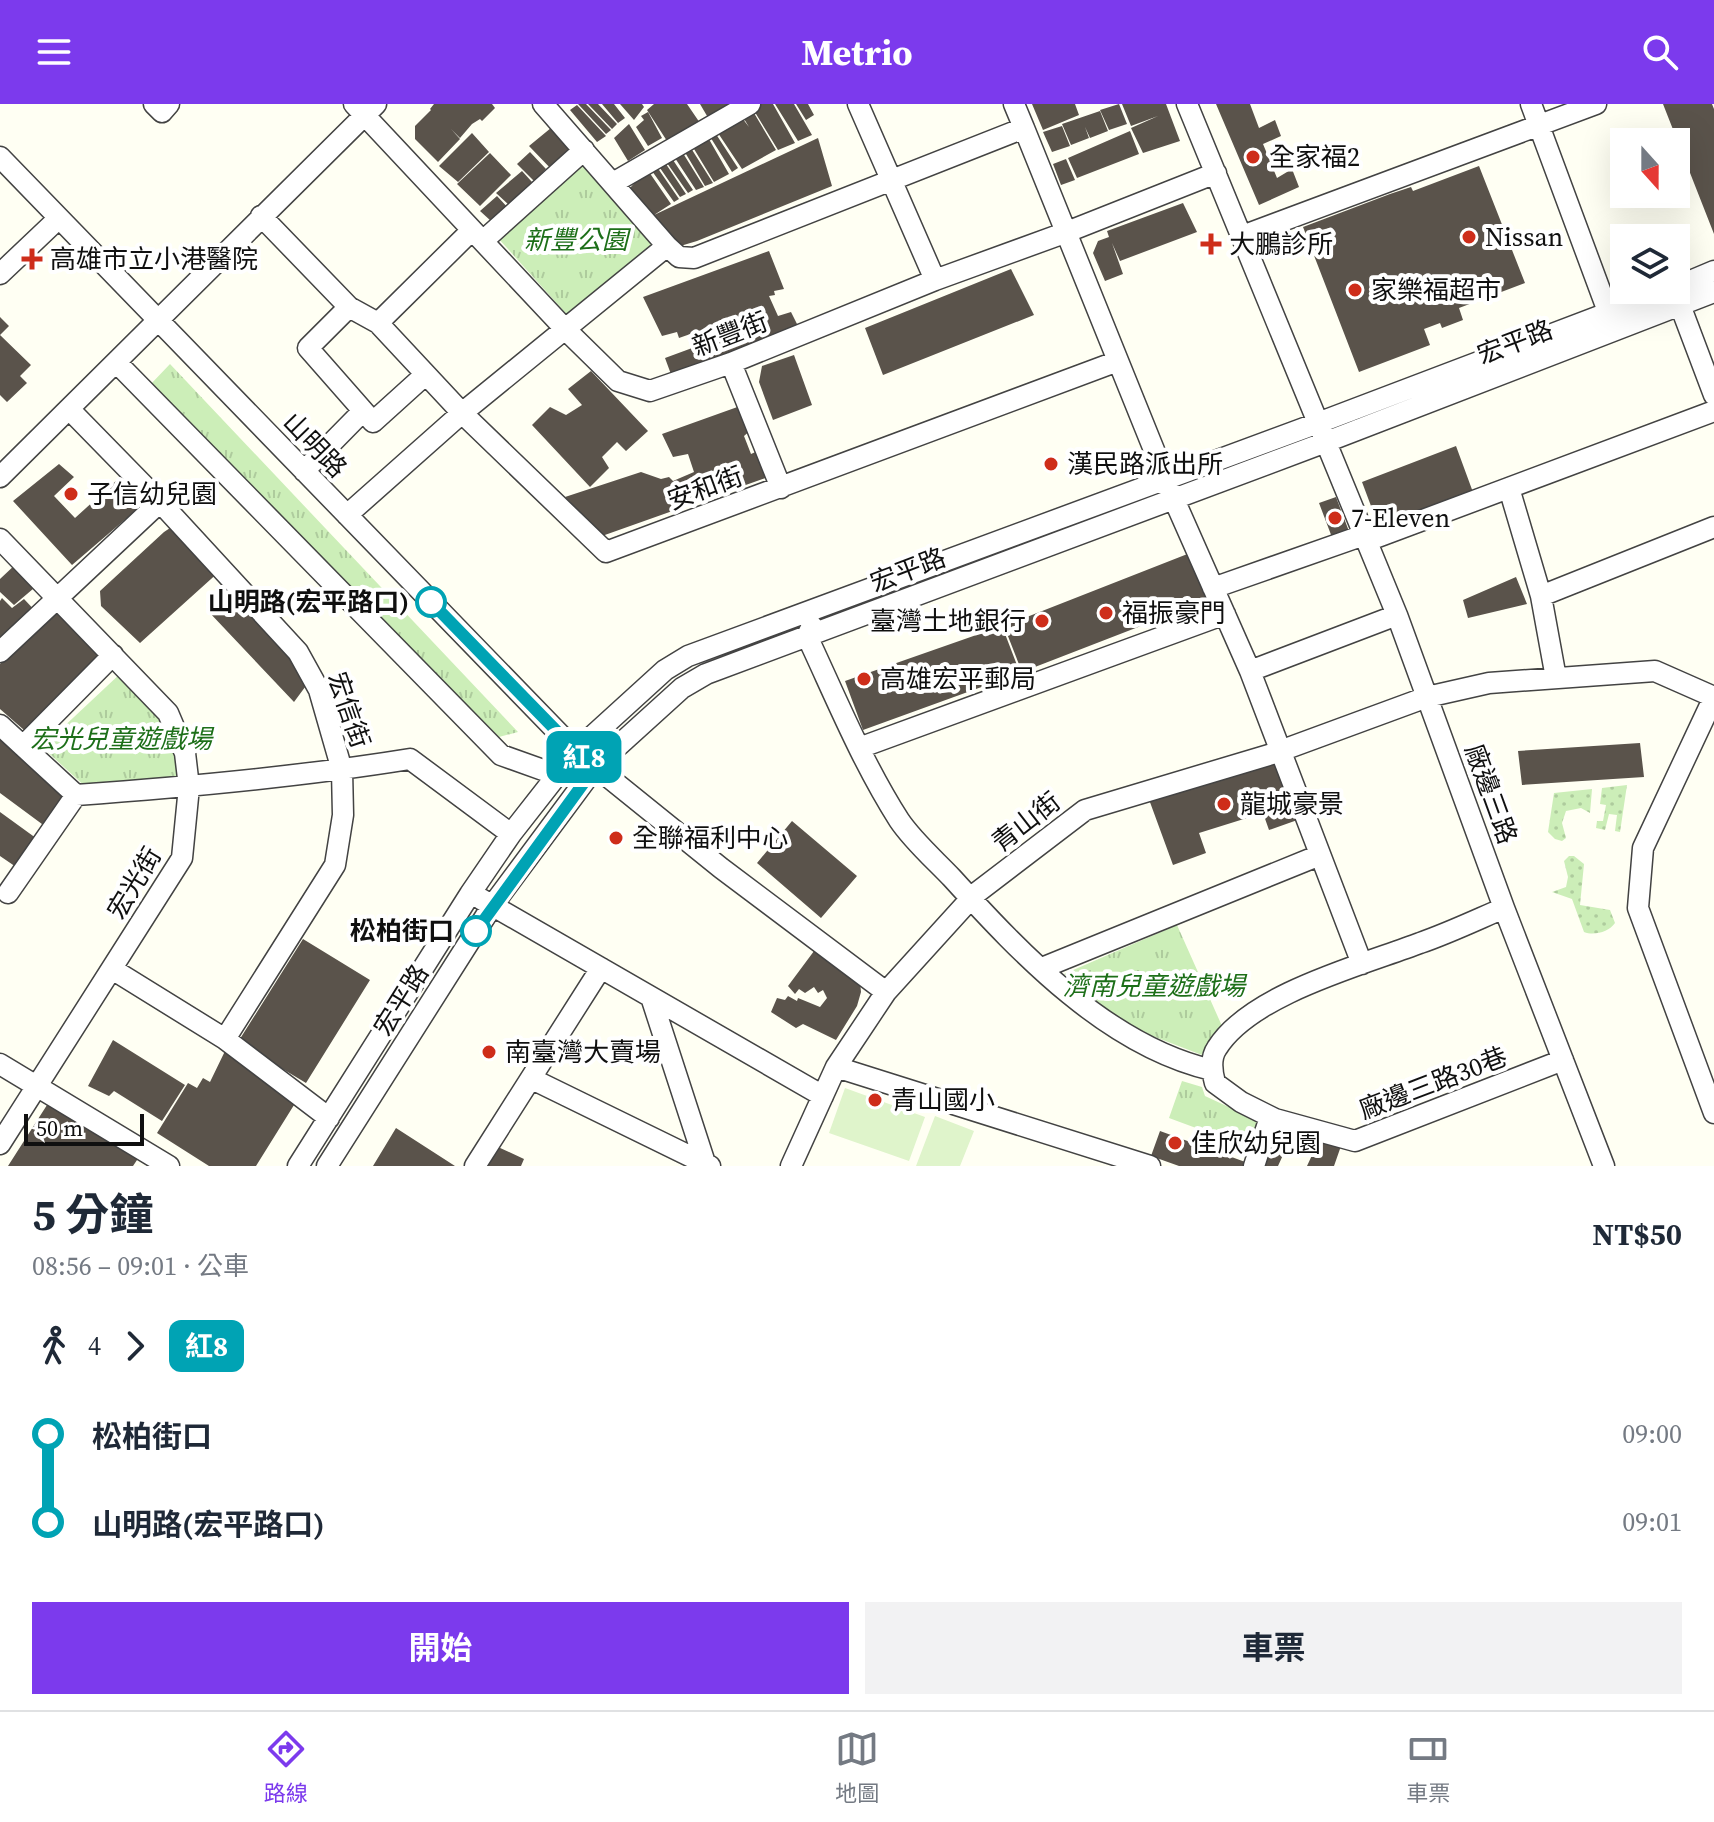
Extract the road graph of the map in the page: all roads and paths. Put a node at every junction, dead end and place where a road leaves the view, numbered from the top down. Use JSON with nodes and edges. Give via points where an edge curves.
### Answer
{"nodes":[{"id":1,"x":750,"y":104,"type":"edge"},
{"id":2,"x":858,"y":104,"type":"edge"},
{"id":3,"x":1014,"y":104,"type":"edge"},
{"id":4,"x":1187,"y":104,"type":"edge"},
{"id":5,"x":1531,"y":104,"type":"edge"},
{"id":6,"x":1596,"y":104,"type":"edge"},
{"id":7,"x":548,"y":106,"type":"edge"},
{"id":8,"x":365,"y":107,"type":"edge"},
{"id":9,"x":1539,"y":125,"type":"junction"},
{"id":10,"x":1024,"y":128,"type":"junction"},
{"id":11,"x":584,"y":150,"type":"junction"},
{"id":12,"x":2,"y":163,"type":"edge"},
{"id":13,"x":1216,"y":173,"type":"junction"},
{"id":14,"x":892,"y":180,"type":"junction"},
{"id":15,"x":613,"y":183,"type":"junction"},
{"id":16,"x":261,"y":216,"type":"junction"},
{"id":17,"x":59,"y":218,"type":"junction"},
{"id":18,"x":1067,"y":232,"type":"junction"},
{"id":19,"x":478,"y":235,"type":"junction"},
{"id":20,"x":1242,"y":236,"type":"junction"},
{"id":21,"x":667,"y":246,"type":"junction"},
{"id":22,"x":1714,"y":271,"type":"edge"},
{"id":23,"x":0,"y":274,"type":"edge"},
{"id":24,"x":935,"y":280,"type":"junction"},
{"id":25,"x":1690,"y":285,"type":"edge"},
{"id":26,"x":1714,"y":292,"type":"edge"},
{"id":27,"x":1690,"y":293,"type":"edge"},
{"id":28,"x":1652,"y":304,"type":"edge"},
{"id":29,"x":1679,"y":304,"type":"edge"},
{"id":30,"x":349,"y":307,"type":"junction"},
{"id":31,"x":158,"y":319,"type":"junction"},
{"id":32,"x":1612,"y":322,"type":"junction"},
{"id":33,"x":378,"y":323,"type":"junction"},
{"id":34,"x":566,"y":330,"type":"junction"},
{"id":35,"x":1118,"y":361,"type":"junction"},
{"id":36,"x":116,"y":362,"type":"junction"},
{"id":37,"x":731,"y":363,"type":"junction"},
{"id":38,"x":425,"y":375,"type":"junction"},
{"id":39,"x":1714,"y":395,"type":"edge"},
{"id":40,"x":70,"y":410,"type":"junction"},
{"id":41,"x":363,"y":411,"type":"junction"},
{"id":42,"x":1714,"y":411,"type":"edge"},
{"id":43,"x":462,"y":413,"type":"junction"},
{"id":44,"x":1322,"y":432,"type":"junction"},
{"id":45,"x":304,"y":471,"type":"junction"},
{"id":46,"x":0,"y":477,"type":"edge"},
{"id":47,"x":781,"y":488,"type":"junction"},
{"id":48,"x":1169,"y":488,"type":"junction"},
{"id":49,"x":1509,"y":488,"type":"junction"},
{"id":50,"x":160,"y":502,"type":"junction"},
{"id":51,"x":347,"y":515,"type":"junction"},
{"id":52,"x":1714,"y":527,"type":"edge"},
{"id":53,"x":1365,"y":538,"type":"junction"},
{"id":54,"x":0,"y":539,"type":"edge"},
{"id":55,"x":1213,"y":588,"type":"junction"},
{"id":56,"x":1541,"y":596,"type":"junction"},
{"id":57,"x":59,"y":598,"type":"junction"},
{"id":58,"x":826,"y":605,"type":"junction"},
{"id":59,"x":1225,"y":614,"type":"junction"},
{"id":60,"x":1397,"y":615,"type":"junction"},
{"id":61,"x":807,"y":636,"type":"junction"},
{"id":62,"x":0,"y":652,"type":"edge"},
{"id":63,"x":113,"y":655,"type":"junction"},
{"id":64,"x":1250,"y":671,"type":"junction"},
{"id":65,"x":1556,"y":678,"type":"junction"},
{"id":66,"x":1427,"y":697,"type":"junction"},
{"id":67,"x":1714,"y":697,"type":"edge"},
{"id":68,"x":0,"y":725,"type":"edge"},
{"id":69,"x":23,"y":746,"type":"junction"},
{"id":70,"x":859,"y":748,"type":"junction"},
{"id":71,"x":576,"y":751,"type":"junction"},
{"id":72,"x":1280,"y":751,"type":"junction"},
{"id":73,"x":596,"y":766,"type":"junction"},
{"id":74,"x":342,"y":770,"type":"junction"},
{"id":75,"x":557,"y":775,"type":"junction"},
{"id":76,"x":189,"y":787,"type":"junction"},
{"id":77,"x":76,"y":795,"type":"junction"},
{"id":78,"x":511,"y":834,"type":"junction"},
{"id":79,"x":1320,"y":855,"type":"junction"},
{"id":80,"x":470,"y":894,"type":"junction"},
{"id":81,"x":3,"y":895,"type":"edge"},
{"id":82,"x":971,"y":899,"type":"junction"},
{"id":83,"x":492,"y":906,"type":"junction"},
{"id":84,"x":1504,"y":908,"type":"junction"},
{"id":85,"x":1362,"y":964,"type":"junction"},
{"id":86,"x":601,"y":968,"type":"junction"},
{"id":87,"x":1042,"y":968,"type":"junction"},
{"id":88,"x":112,"y":969,"type":"junction"},
{"id":89,"x":886,"y":992,"type":"junction"},
{"id":90,"x":651,"y":997,"type":"junction"},
{"id":91,"x":225,"y":1039,"type":"junction"},
{"id":92,"x":1563,"y":1060,"type":"junction"},
{"id":93,"x":0,"y":1064,"type":"edge"},
{"id":94,"x":836,"y":1067,"type":"junction"},
{"id":95,"x":1212,"y":1070,"type":"junction"},
{"id":96,"x":532,"y":1079,"type":"junction"},
{"id":97,"x":36,"y":1085,"type":"junction"},
{"id":98,"x":1710,"y":1090,"type":"edge"},
{"id":99,"x":823,"y":1096,"type":"junction"},
{"id":100,"x":1714,"y":1113,"type":"edge"},
{"id":101,"x":1270,"y":1117,"type":"junction"},
{"id":102,"x":329,"y":1118,"type":"junction"},
{"id":103,"x":0,"y":1144,"type":"edge"},
{"id":104,"x":147,"y":1160,"type":"edge"},
{"id":105,"x":707,"y":1165,"type":"edge"},
{"id":106,"x":169,"y":1166,"type":"edge"},
{"id":107,"x":298,"y":1166,"type":"edge"},
{"id":108,"x":327,"y":1166,"type":"edge"},
{"id":109,"x":475,"y":1166,"type":"edge"},
{"id":110,"x":791,"y":1166,"type":"edge"},
{"id":111,"x":1150,"y":1166,"type":"edge"},
{"id":112,"x":1254,"y":1166,"type":"edge"},
{"id":113,"x":1604,"y":1166,"type":"edge"}],
"edges":[{"from":1,"to":15,"type":"street"},
{"from":2,"to":14,"type":"street"},
{"from":3,"to":10,"type":"street"},
{"from":4,"to":13,"type":"street","name":"廠邊三路"},
{"from":5,"to":9,"type":"street"},
{"from":6,"to":9,"type":"street"},
{"from":7,"to":11,"type":"street"},
{"from":8,"to":16,"type":"street"},
{"from":8,"to":19,"type":"street","name":"新豐街"},
{"from":9,"to":20,"type":"street"},
{"from":9,"to":32,"type":"street"},
{"from":10,"to":14,"type":"street"},
{"from":10,"to":18,"type":"street"},
{"from":11,"to":15,"type":"street"},
{"from":11,"to":19,"type":"street"},
{"from":12,"to":17,"type":"street","name":"山明路"},
{"from":13,"to":18,"type":"street","name":"新豐街"},
{"from":13,"to":20,"type":"street","name":"廠邊三路"},
{"from":14,"to":21,"type":"street","via":[[694,258],[679,257]]},
{"from":14,"to":24,"type":"street"},
{"from":15,"to":21,"type":"street"},
{"from":16,"to":30,"type":"street","name":"安和街"},
{"from":16,"to":31,"type":"street"},
{"from":17,"to":23,"type":"street"},
{"from":17,"to":31,"type":"street","name":"山明路"},
{"from":18,"to":24,"type":"street","name":"新豐街"},
{"from":18,"to":35,"type":"street"},
{"from":19,"to":33,"type":"street"},
{"from":19,"to":34,"type":"street","name":"新豐街"},
{"from":20,"to":44,"type":"street","name":"廠邊三路"},
{"from":21,"to":34,"type":"street"},
{"from":22,"to":25,"type":"street","name":"宏平路"},
{"from":24,"to":37,"type":"street","name":"新豐街"},
{"from":26,"to":27,"type":"street","name":"宏平路"},
{"from":28,"to":32,"type":"street","name":"宏平路"},
{"from":29,"to":39,"type":"street"},
{"from":30,"to":33,"type":"street","name":"安和街"},
{"from":30,"to":41,"type":"street","via":[[308,348]]},
{"from":31,"to":36,"type":"street"},
{"from":31,"to":45,"type":"street","name":"山明路"},
{"from":32,"to":44,"type":"street","name":"宏平路"},
{"from":33,"to":38,"type":"street","name":"安和街"},
{"from":34,"to":37,"type":"street","name":"新豐街","via":[[618,381],[650,391]]},
{"from":34,"to":43,"type":"street"},
{"from":35,"to":47,"type":"street","name":"安和街"},
{"from":35,"to":48,"type":"street"},
{"from":36,"to":40,"type":"street"},
{"from":36,"to":75,"type":"street","via":[[501,755]]},
{"from":37,"to":47,"type":"street"},
{"from":38,"to":41,"type":"street","via":[[373,422]]},
{"from":38,"to":43,"type":"street","name":"安和街"},
{"from":40,"to":46,"type":"street"},
{"from":40,"to":50,"type":"street","name":"宏信街"},
{"from":41,"to":45,"type":"street"},
{"from":42,"to":49,"type":"street"},
{"from":43,"to":47,"type":"street","name":"安和街","via":[[606,552]]},
{"from":43,"to":51,"type":"street"},
{"from":44,"to":48,"type":"street","name":"宏平路"},
{"from":44,"to":53,"type":"street","name":"廠邊三路"},
{"from":45,"to":51,"type":"street","name":"山明路"},
{"from":48,"to":55,"type":"street"},
{"from":48,"to":58,"type":"street","name":"宏平路"},
{"from":48,"to":61,"type":"street","name":"宏平路"},
{"from":49,"to":53,"type":"street"},
{"from":49,"to":56,"type":"street"},
{"from":50,"to":57,"type":"street"},
{"from":50,"to":74,"type":"street","name":"宏信街","via":[[298,652],[319,690]]},
{"from":51,"to":71,"type":"street","name":"山明路"},
{"from":52,"to":56,"type":"street"},
{"from":53,"to":55,"type":"street"},
{"from":53,"to":60,"type":"street","name":"廠邊三路"},
{"from":54,"to":57,"type":"street","name":"宏光街"},
{"from":55,"to":59,"type":"street"},
{"from":56,"to":65,"type":"street"},
{"from":57,"to":62,"type":"street"},
{"from":57,"to":63,"type":"street","name":"宏光街"},
{"from":58,"to":61,"type":"street"},
{"from":58,"to":71,"type":"street","name":"宏平路","via":[[688,656],[665,670]]},
{"from":59,"to":64,"type":"street"},
{"from":59,"to":70,"type":"street"},
{"from":60,"to":64,"type":"street"},
{"from":60,"to":66,"type":"street","name":"廠邊三路"},
{"from":61,"to":70,"type":"street"},
{"from":61,"to":73,"type":"street","name":"宏平路","via":[[682,688]]},
{"from":63,"to":69,"type":"street"},
{"from":63,"to":76,"type":"street","name":"宏光街","via":[[168,713],[185,753]]},
{"from":64,"to":72,"type":"street"},
{"from":65,"to":66,"type":"street","name":"青山街","via":[[1489,683]]},
{"from":65,"to":67,"type":"street","name":"青山街","via":[[1655,671]]},
{"from":66,"to":72,"type":"street","name":"青山街"},
{"from":66,"to":84,"type":"street","name":"廠邊三路"},
{"from":67,"to":98,"type":"street","via":[[1643,848],[1638,908]]},
{"from":68,"to":69,"type":"street"},
{"from":69,"to":77,"type":"street"},
{"from":70,"to":82,"type":"street","via":[[901,823]]},
{"from":71,"to":73,"type":"street","name":"山明路"},
{"from":71,"to":75,"type":"street","name":"宏平路"},
{"from":72,"to":79,"type":"street"},
{"from":72,"to":82,"type":"street","name":"青山街","via":[[1085,810]]},
{"from":73,"to":75,"type":"street"},
{"from":73,"to":83,"type":"street","name":"宏平路"},
{"from":73,"to":89,"type":"street","name":"山明路"},
{"from":74,"to":76,"type":"street"},
{"from":74,"to":78,"type":"street","via":[[410,759]]},
{"from":74,"to":91,"type":"street","name":"宏信街","via":[[343,815],[335,865]]},
{"from":75,"to":78,"type":"street","name":"宏平路"},
{"from":76,"to":77,"type":"street"},
{"from":76,"to":88,"type":"street","name":"宏光街","via":[[182,858]]},
{"from":77,"to":81,"type":"street"},
{"from":78,"to":80,"type":"street","name":"宏平路"},
{"from":79,"to":85,"type":"street"},
{"from":79,"to":87,"type":"street"},
{"from":80,"to":83,"type":"street"},
{"from":80,"to":102,"type":"street","name":"宏平路"},
{"from":82,"to":87,"type":"street"},
{"from":82,"to":89,"type":"street","name":"青山街"},
{"from":83,"to":86,"type":"street"},
{"from":83,"to":108,"type":"street","name":"宏平路"},
{"from":84,"to":85,"type":"street"},
{"from":84,"to":92,"type":"street","name":"廠邊三路"},
{"from":85,"to":95,"type":"street","via":[[1247,1016],[1215,1050]]},
{"from":86,"to":90,"type":"street"},
{"from":86,"to":96,"type":"street"},
{"from":87,"to":95,"type":"street","via":[[1107,1024]]},
{"from":88,"to":91,"type":"street"},
{"from":88,"to":97,"type":"street","name":"宏光街"},
{"from":89,"to":94,"type":"street","name":"青山街"},
{"from":90,"to":99,"type":"street"},
{"from":90,"to":105,"type":"street"},
{"from":91,"to":102,"type":"street"},
{"from":92,"to":101,"type":"street","name":"廠邊三路30巷","via":[[1355,1141]]},
{"from":92,"to":113,"type":"street","name":"廠邊三路"},
{"from":93,"to":97,"type":"street"},
{"from":94,"to":99,"type":"street","name":"青山街"},
{"from":94,"to":111,"type":"street"},
{"from":95,"to":101,"type":"street","name":"廠邊三路30巷","via":[[1215,1083]]},
{"from":96,"to":105,"type":"street"},
{"from":96,"to":109,"type":"street"},
{"from":97,"to":103,"type":"street","name":"宏光街"},
{"from":97,"to":104,"type":"street"},
{"from":98,"to":100,"type":"street"},
{"from":99,"to":110,"type":"street","name":"青山街"},
{"from":101,"to":112,"type":"street"},
{"from":102,"to":107,"type":"street","name":"宏平路"},
{"from":104,"to":106,"type":"street"}]}
